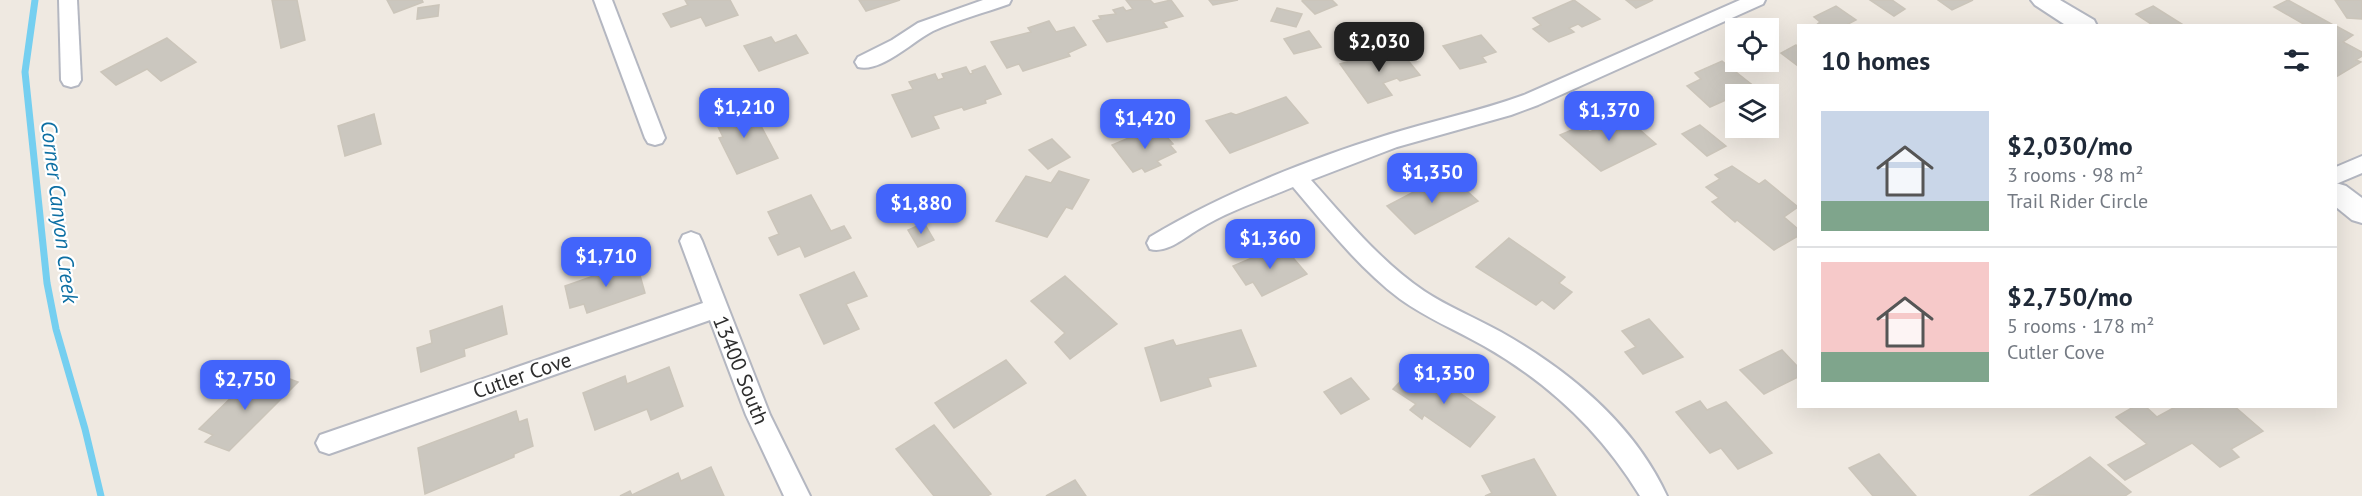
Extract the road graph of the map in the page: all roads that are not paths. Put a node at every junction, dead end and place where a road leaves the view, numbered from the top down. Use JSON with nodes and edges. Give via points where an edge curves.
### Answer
{"nodes":[{"id":1,"x":68,"y":0,"type":"edge"},
{"id":2,"x":603,"y":0,"type":"edge"},
{"id":3,"x":1002,"y":0,"type":"edge"},
{"id":4,"x":1756,"y":0,"type":"edge"},
{"id":5,"x":2043,"y":0,"type":"edge"},
{"id":6,"x":974,"y":4,"type":"edge"},
{"id":7,"x":2082,"y":24,"type":"edge"},
{"id":8,"x":865,"y":62,"type":"dead end"},
{"id":9,"x":71,"y":80,"type":"dead end"},
{"id":10,"x":655,"y":138,"type":"dead end"},
{"id":11,"x":2362,"y":164,"type":"edge"},
{"id":12,"x":2337,"y":176,"type":"edge"},
{"id":13,"x":1296,"y":177,"type":"junction"},
{"id":14,"x":2337,"y":194,"type":"edge"},
{"id":15,"x":2362,"y":213,"type":"edge"},
{"id":16,"x":691,"y":241,"type":"dead end"},
{"id":17,"x":1158,"y":243,"type":"dead end"},
{"id":18,"x":716,"y":308,"type":"junction"},
{"id":19,"x":329,"y":443,"type":"dead end"},
{"id":20,"x":797,"y":496,"type":"edge"},
{"id":21,"x":1654,"y":496,"type":"edge"}],
"edges":[{"from":1,"to":9,"type":"street"},
{"from":2,"to":10,"type":"street"},
{"from":3,"to":6,"type":"street"},
{"from":4,"to":13,"type":"street","via":[[1531,100],[1391,141]]},
{"from":5,"to":7,"type":"street"},
{"from":6,"to":8,"type":"street","via":[[924,27]]},
{"from":11,"to":12,"type":"street"},
{"from":13,"to":17,"type":"street","via":[[1198,218]]},
{"from":13,"to":21,"type":"street","via":[[1351,241],[1409,292],[1528,359],[1563,384],[1621,445]]},
{"from":14,"to":15,"type":"street"},
{"from":16,"to":18,"type":"street","name":"13400 South"},
{"from":18,"to":19,"type":"street","name":"Cutler Cove"},
{"from":18,"to":20,"type":"street","name":"13400 South","via":[[758,415]]}]}
